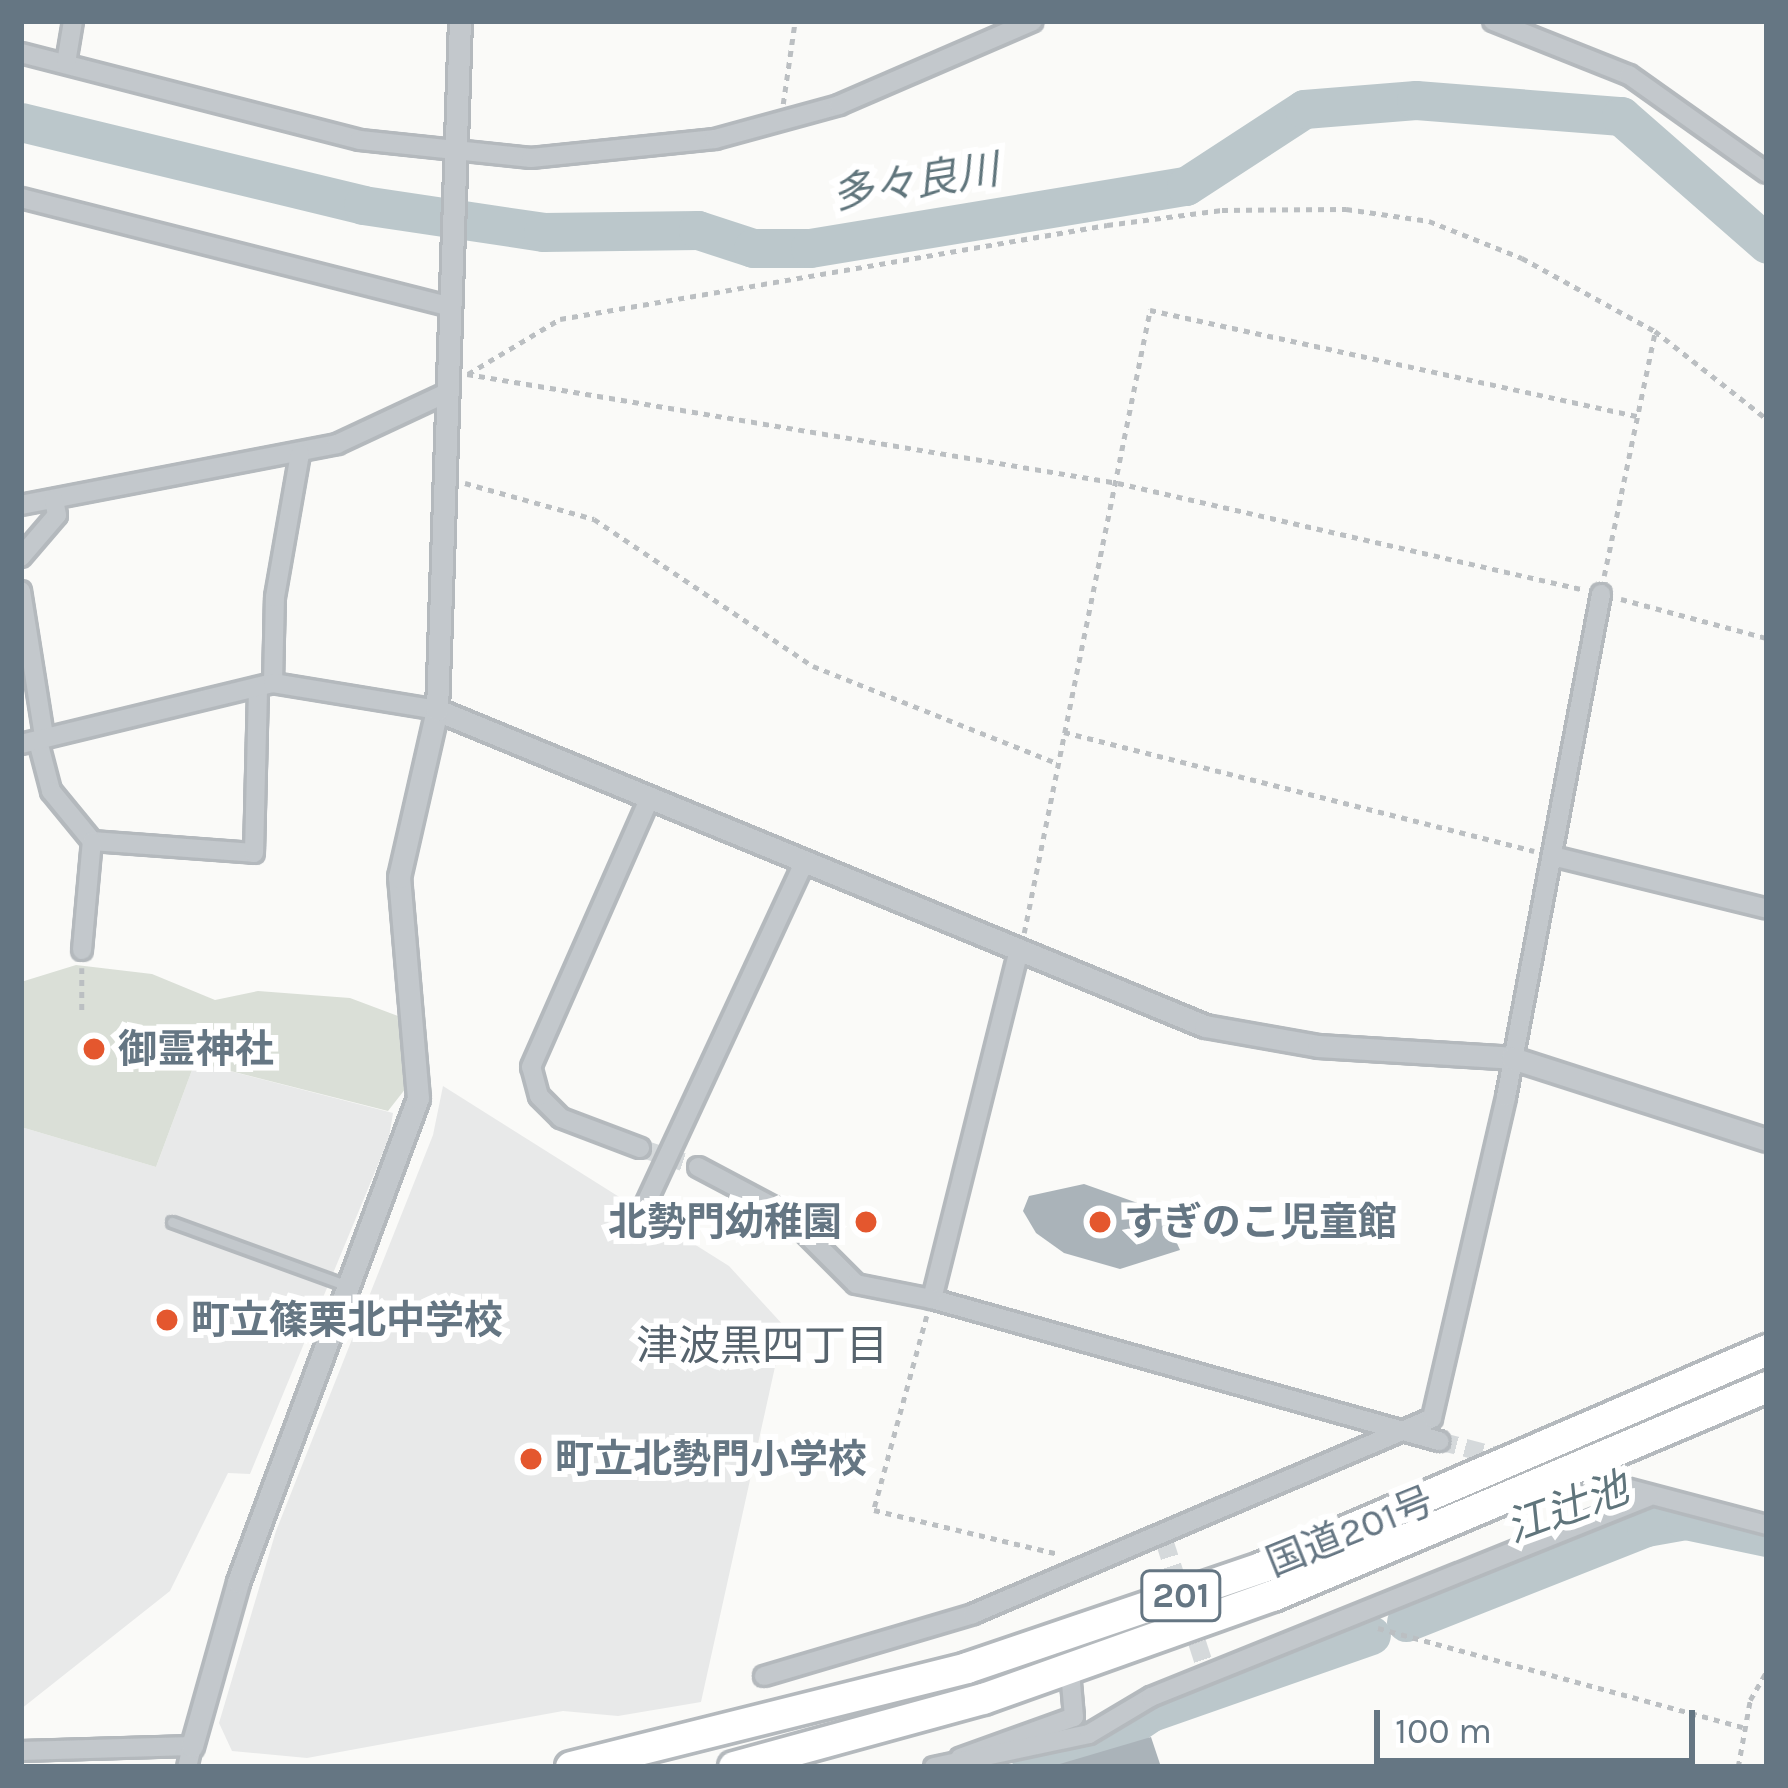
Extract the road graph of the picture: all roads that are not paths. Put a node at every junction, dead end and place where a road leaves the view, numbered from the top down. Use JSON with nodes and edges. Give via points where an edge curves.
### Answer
{"nodes":[{"id":1,"x":73,"y":21,"type":"edge"},
{"id":2,"x":460,"y":21,"type":"edge"},
{"id":3,"x":1034,"y":21,"type":"edge"},
{"id":4,"x":1493,"y":21,"type":"edge"},
{"id":5,"x":21,"y":53,"type":"edge"},
{"id":6,"x":65,"y":63,"type":"junction"},
{"id":7,"x":448,"y":159,"type":"junction"},
{"id":8,"x":1767,"y":173,"type":"edge"},
{"id":9,"x":21,"y":198,"type":"edge"},
{"id":10,"x":445,"y":299,"type":"junction"},
{"id":11,"x":442,"y":385,"type":"junction"},
{"id":12,"x":301,"y":454,"type":"junction"},
{"id":13,"x":54,"y":499,"type":"junction"},
{"id":14,"x":21,"y":505,"type":"edge"},
{"id":15,"x":21,"y":557,"type":"edge"},
{"id":16,"x":21,"y":591,"type":"edge"},
{"id":17,"x":1601,"y":594,"type":"road end"},
{"id":18,"x":265,"y":685,"type":"junction"},
{"id":19,"x":437,"y":710,"type":"junction"},
{"id":20,"x":34,"y":740,"type":"edge"},
{"id":21,"x":650,"y":797,"type":"junction"},
{"id":22,"x":92,"y":841,"type":"junction"},
{"id":23,"x":1552,"y":856,"type":"junction"},
{"id":24,"x":806,"y":861,"type":"junction"},
{"id":25,"x":1767,"y":909,"type":"edge"},
{"id":26,"x":82,"y":950,"type":"road end"},
{"id":27,"x":1019,"y":950,"type":"junction"},
{"id":28,"x":1512,"y":1058,"type":"junction"},
{"id":29,"x":1767,"y":1140,"type":"edge"},
{"id":30,"x":640,"y":1148,"type":"tunnel mouth"},
{"id":31,"x":698,"y":1168,"type":"tunnel mouth"},
{"id":32,"x":641,"y":1214,"type":"dead end"},
{"id":33,"x":172,"y":1222,"type":"dead end"},
{"id":34,"x":353,"y":1288,"type":"junction"},
{"id":35,"x":932,"y":1299,"type":"junction"},
{"id":36,"x":1767,"y":1350,"type":"edge"},
{"id":37,"x":1767,"y":1387,"type":"edge"},
{"id":38,"x":1409,"y":1432,"type":"junction"},
{"id":39,"x":1439,"y":1441,"type":"tunnel mouth"},
{"id":40,"x":1622,"y":1487,"type":"tunnel mouth"},
{"id":41,"x":1648,"y":1498,"type":"junction"},
{"id":42,"x":1767,"y":1525,"type":"edge"},
{"id":43,"x":1070,"y":1671,"type":"junction"},
{"id":44,"x":764,"y":1676,"type":"dead end"},
{"id":45,"x":21,"y":1751,"type":"edge"},
{"id":46,"x":190,"y":1756,"type":"edge"},
{"id":47,"x":936,"y":1766,"type":"edge"},
{"id":48,"x":571,"y":1767,"type":"edge"},
{"id":49,"x":734,"y":1767,"type":"edge"}],
"edges":[{"from":1,"to":6,"type":"street"},
{"from":2,"to":7,"type":"street"},
{"from":3,"to":7,"type":"street","via":[[715,139]]},
{"from":4,"to":8,"type":"street","via":[[1629,75]]},
{"from":5,"to":6,"type":"street"},
{"from":6,"to":7,"type":"street"},
{"from":7,"to":10,"type":"street"},
{"from":9,"to":10,"type":"street"},
{"from":10,"to":11,"type":"street"},
{"from":11,"to":12,"type":"street"},
{"from":11,"to":19,"type":"street"},
{"from":12,"to":13,"type":"street"},
{"from":12,"to":18,"type":"street"},
{"from":13,"to":14,"type":"street"},
{"from":13,"to":15,"type":"street","via":[[57,515]]},
{"from":16,"to":20,"type":"street"},
{"from":17,"to":23,"type":"street"},
{"from":18,"to":19,"type":"street"},
{"from":18,"to":20,"type":"street"},
{"from":18,"to":22,"type":"street","via":[[254,854]]},
{"from":19,"to":21,"type":"street"},
{"from":19,"to":34,"type":"street","via":[[399,877],[418,1098]]},
{"from":20,"to":22,"type":"street","via":[[51,791]]},
{"from":21,"to":24,"type":"street"},
{"from":21,"to":30,"type":"street","via":[[531,1067],[539,1096],[561,1118]]},
{"from":22,"to":26,"type":"street"},
{"from":23,"to":25,"type":"street"},
{"from":23,"to":28,"type":"street"},
{"from":24,"to":27,"type":"street"},
{"from":24,"to":32,"type":"street"},
{"from":27,"to":28,"type":"street","via":[[1254,1038]]},
{"from":27,"to":35,"type":"street"},
{"from":28,"to":29,"type":"street"},
{"from":28,"to":38,"type":"street","via":[[1432,1418]]},
{"from":31,"to":35,"type":"street","via":[[785,1213],[856,1284]]},
{"from":33,"to":34,"type":"lane"},
{"from":34,"to":46,"type":"street","via":[[238,1582]]},
{"from":35,"to":38,"type":"street"},
{"from":36,"to":48,"type":"highway","name":"国道201号","number":"201","via":[[1437,1497],[1196,1591],[853,1700]]},
{"from":37,"to":43,"type":"highway","name":"国道201号","number":"201","via":[[1448,1529]]},
{"from":38,"to":39,"type":"street"},
{"from":38,"to":44,"type":"street","via":[[1101,1564]]},
{"from":40,"to":41,"type":"street"},
{"from":41,"to":42,"type":"street"},
{"from":41,"to":47,"type":"street","via":[[1151,1697],[1090,1734]]},
{"from":43,"to":47,"type":"street","via":[[1074,1717]]},
{"from":43,"to":49,"type":"highway","name":"国道201号","number":"201"},
{"from":45,"to":46,"type":"street"}]}
